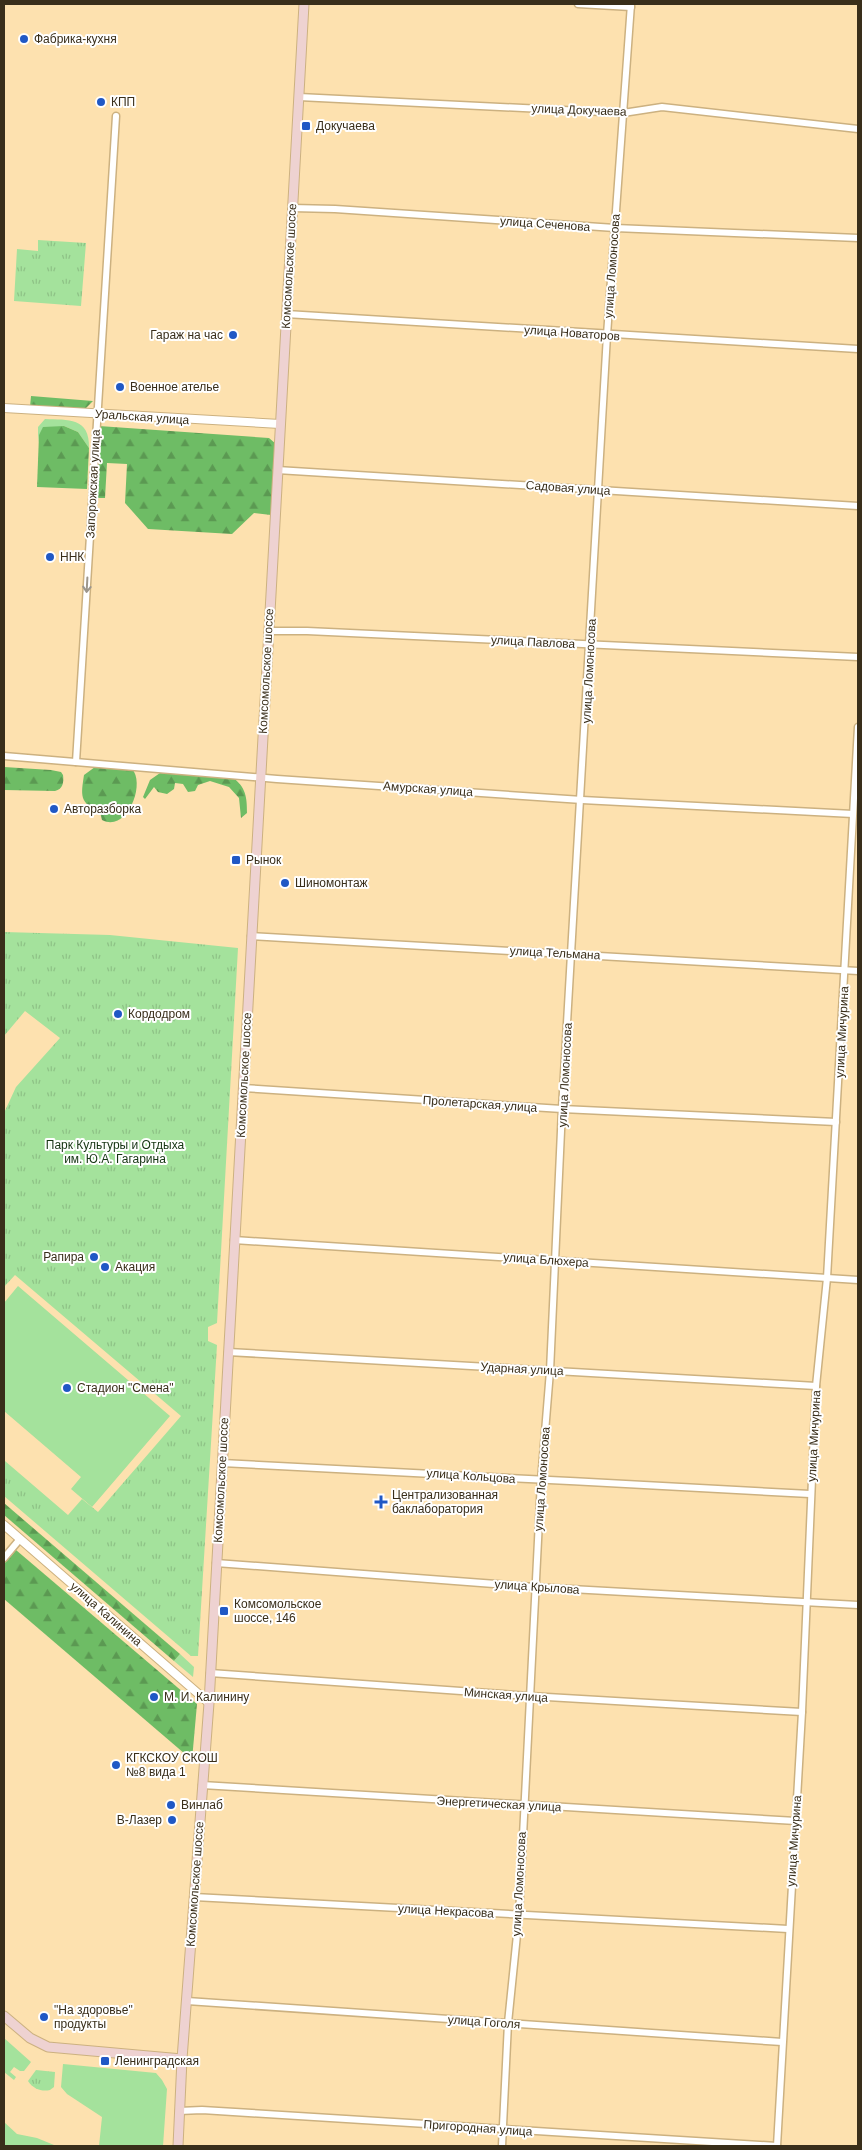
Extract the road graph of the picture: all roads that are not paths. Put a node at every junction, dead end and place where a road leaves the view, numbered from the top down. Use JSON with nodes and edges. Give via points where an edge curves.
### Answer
{"nodes":[{"id":1,"x":304,"y":4,"type":"edge"},
{"id":2,"x":578,"y":4,"type":"edge"},
{"id":3,"x":631,"y":5,"type":"edge"},
{"id":4,"x":298,"y":97,"type":"junction"},
{"id":5,"x":623,"y":113,"type":"junction"},
{"id":6,"x":116,"y":116,"type":"dead end"},
{"id":7,"x":858,"y":129,"type":"edge"},
{"id":8,"x":292,"y":208,"type":"junction"},
{"id":9,"x":614,"y":228,"type":"junction"},
{"id":10,"x":858,"y":238,"type":"edge"},
{"id":11,"x":286,"y":314,"type":"junction"},
{"id":12,"x":607,"y":335,"type":"junction"},
{"id":13,"x":858,"y":349,"type":"edge"},
{"id":14,"x":4,"y":408,"type":"edge"},
{"id":15,"x":97,"y":414,"type":"junction"},
{"id":16,"x":280,"y":424,"type":"junction"},
{"id":17,"x":277,"y":470,"type":"junction"},
{"id":18,"x":598,"y":490,"type":"junction"},
{"id":19,"x":858,"y":506,"type":"edge"},
{"id":20,"x":268,"y":631,"type":"junction"},
{"id":21,"x":590,"y":644,"type":"junction"},
{"id":22,"x":858,"y":657,"type":"edge"},
{"id":23,"x":858,"y":727,"type":"edge"},
{"id":24,"x":4,"y":756,"type":"edge"},
{"id":25,"x":76,"y":762,"type":"junction"},
{"id":26,"x":260,"y":777,"type":"junction"},
{"id":27,"x":582,"y":800,"type":"junction"},
{"id":28,"x":853,"y":814,"type":"junction"},
{"id":29,"x":251,"y":936,"type":"junction"},
{"id":30,"x":573,"y":954,"type":"junction"},
{"id":31,"x":845,"y":971,"type":"junction"},
{"id":32,"x":858,"y":971,"type":"edge"},
{"id":33,"x":243,"y":1088,"type":"junction"},
{"id":34,"x":562,"y":1109,"type":"junction"},
{"id":35,"x":836,"y":1122,"type":"junction"},
{"id":36,"x":234,"y":1240,"type":"junction"},
{"id":37,"x":556,"y":1261,"type":"junction"},
{"id":38,"x":827,"y":1278,"type":"junction"},
{"id":39,"x":858,"y":1280,"type":"edge"},
{"id":40,"x":228,"y":1352,"type":"junction"},
{"id":41,"x":550,"y":1371,"type":"junction"},
{"id":42,"x":816,"y":1386,"type":"junction"},
{"id":43,"x":222,"y":1464,"type":"junction"},
{"id":44,"x":541,"y":1481,"type":"junction"},
{"id":45,"x":810,"y":1494,"type":"junction"},
{"id":46,"x":4,"y":1525,"type":"edge"},
{"id":47,"x":20,"y":1539,"type":"junction"},
{"id":48,"x":4,"y":1558,"type":"edge"},
{"id":49,"x":216,"y":1563,"type":"junction"},
{"id":50,"x":535,"y":1587,"type":"junction"},
{"id":51,"x":806,"y":1603,"type":"junction"},
{"id":52,"x":858,"y":1605,"type":"edge"},
{"id":53,"x":210,"y":1673,"type":"junction"},
{"id":54,"x":530,"y":1696,"type":"junction"},
{"id":55,"x":209,"y":1702,"type":"junction"},
{"id":56,"x":802,"y":1712,"type":"junction"},
{"id":57,"x":202,"y":1785,"type":"junction"},
{"id":58,"x":524,"y":1806,"type":"junction"},
{"id":59,"x":796,"y":1821,"type":"junction"},
{"id":60,"x":194,"y":1897,"type":"junction"},
{"id":61,"x":518,"y":1915,"type":"junction"},
{"id":62,"x":788,"y":1929,"type":"junction"},
{"id":63,"x":187,"y":2001,"type":"junction"},
{"id":64,"x":4,"y":2016,"type":"edge"},
{"id":65,"x":508,"y":2023,"type":"junction"},
{"id":66,"x":782,"y":2042,"type":"junction"},
{"id":67,"x":182,"y":2059,"type":"junction"},
{"id":68,"x":180,"y":2111,"type":"junction"},
{"id":69,"x":503,"y":2129,"type":"junction"},
{"id":70,"x":178,"y":2146,"type":"edge"},
{"id":71,"x":502,"y":2146,"type":"edge"},
{"id":72,"x":777,"y":2146,"type":"edge"}],
"edges":[{"from":1,"to":4,"type":"main road","name":"Комсомольское шоссе"},
{"from":2,"to":3,"type":"street"},
{"from":3,"to":5,"type":"street","name":"улица Ломоносова"},
{"from":4,"to":5,"type":"street","name":"улица Докучаева"},
{"from":4,"to":8,"type":"main road","name":"Комсомольское шоссе"},
{"from":5,"to":7,"type":"street","name":"улица Докучаева","via":[[662,107]]},
{"from":5,"to":9,"type":"street","name":"улица Ломоносова"},
{"from":6,"to":15,"type":"street","name":"Запорожская улица"},
{"from":8,"to":9,"type":"street","name":"улица Сеченова"},
{"from":8,"to":11,"type":"main road","name":"Комсомольское шоссе"},
{"from":9,"to":10,"type":"street","name":"улица Сеченова"},
{"from":9,"to":12,"type":"street","name":"улица Ломоносова"},
{"from":11,"to":12,"type":"street","name":"улица Новаторов"},
{"from":11,"to":16,"type":"main road","name":"Комсомольское шоссе"},
{"from":12,"to":13,"type":"street","name":"улица Новаторов"},
{"from":12,"to":18,"type":"street","name":"улица Ломоносова"},
{"from":14,"to":15,"type":"street","name":"Уральская улица"},
{"from":15,"to":16,"type":"street","name":"Уральская улица"},
{"from":15,"to":25,"type":"street","name":"Запорожская улица","one_way":true},
{"from":16,"to":17,"type":"main road","name":"Комсомольское шоссе"},
{"from":17,"to":18,"type":"street","name":"Садовая улица"},
{"from":17,"to":20,"type":"main road","name":"Комсомольское шоссе"},
{"from":18,"to":19,"type":"street","name":"Садовая улица"},
{"from":18,"to":21,"type":"street","name":"улица Ломоносова"},
{"from":20,"to":21,"type":"street","name":"улица Павлова"},
{"from":20,"to":26,"type":"main road","name":"Комсомольское шоссе"},
{"from":21,"to":22,"type":"street","name":"улица Павлова"},
{"from":21,"to":27,"type":"street","name":"улица Ломоносова"},
{"from":23,"to":28,"type":"street","name":"улица Мичурина"},
{"from":24,"to":25,"type":"street","name":"Амурская улица"},
{"from":25,"to":26,"type":"street","name":"Амурская улица"},
{"from":26,"to":27,"type":"street","name":"Амурская улица"},
{"from":26,"to":29,"type":"main road","name":"Комсомольское шоссе"},
{"from":27,"to":28,"type":"street","name":"Амурская улица"},
{"from":27,"to":30,"type":"street","name":"улица Ломоносова"},
{"from":28,"to":31,"type":"street","name":"улица Мичурина"},
{"from":29,"to":30,"type":"street","name":"улица Тельмана"},
{"from":29,"to":33,"type":"main road","name":"Комсомольское шоссе"},
{"from":30,"to":31,"type":"street","name":"улица Тельмана"},
{"from":30,"to":34,"type":"street","name":"улица Ломоносова"},
{"from":31,"to":32,"type":"street","name":"улица Тельмана"},
{"from":31,"to":35,"type":"street","name":"улица Мичурина"},
{"from":33,"to":34,"type":"street","name":"Пролетарская улица"},
{"from":33,"to":36,"type":"main road","name":"Комсомольское шоссе"},
{"from":34,"to":35,"type":"street","name":"Пролетарская улица"},
{"from":34,"to":37,"type":"street","name":"улица Ломоносова"},
{"from":35,"to":38,"type":"street","name":"улица Мичурина"},
{"from":36,"to":37,"type":"street","name":"улица Блюхера"},
{"from":36,"to":40,"type":"main road","name":"Комсомольское шоссе"},
{"from":37,"to":38,"type":"street","name":"улица Блюхера"},
{"from":37,"to":41,"type":"street","name":"улица Ломоносова"},
{"from":38,"to":39,"type":"street","name":"улица Блюхера"},
{"from":38,"to":42,"type":"street","name":"улица Мичурина"},
{"from":40,"to":41,"type":"street","name":"Ударная улица"},
{"from":40,"to":43,"type":"main road","name":"Комсомольское шоссе"},
{"from":41,"to":42,"type":"street","name":"Ударная улица"},
{"from":41,"to":44,"type":"street","name":"улица Ломоносова"},
{"from":42,"to":45,"type":"street","name":"улица Мичурина"},
{"from":43,"to":44,"type":"street","name":"улица Кольцова","via":[[404,1471]]},
{"from":43,"to":49,"type":"main road","name":"Комсомольское шоссе"},
{"from":44,"to":45,"type":"street","name":"улица Кольцова"},
{"from":44,"to":50,"type":"street","name":"улица Ломоносова"},
{"from":45,"to":51,"type":"street","name":"улица Мичурина"},
{"from":46,"to":47,"type":"street","name":"улица Калинина"},
{"from":47,"to":48,"type":"street"},
{"from":47,"to":55,"type":"street","name":"улица Калинина"},
{"from":49,"to":50,"type":"street","name":"улица Крылова"},
{"from":49,"to":53,"type":"main road","name":"Комсомольское шоссе"},
{"from":50,"to":51,"type":"street","name":"улица Крылова"},
{"from":50,"to":54,"type":"street","name":"улица Ломоносова"},
{"from":51,"to":52,"type":"street","name":"улица Крылова"},
{"from":51,"to":56,"type":"street","name":"улица Мичурина"},
{"from":53,"to":54,"type":"street","name":"Минская улица"},
{"from":53,"to":55,"type":"main road","name":"Комсомольское шоссе"},
{"from":54,"to":56,"type":"street","name":"Минская улица"},
{"from":54,"to":58,"type":"street","name":"улица Ломоносова"},
{"from":55,"to":57,"type":"main road","name":"Комсомольское шоссе"},
{"from":56,"to":59,"type":"street","name":"улица Мичурина"},
{"from":57,"to":58,"type":"street","name":"Энергетическая улица"},
{"from":57,"to":60,"type":"main road","name":"Комсомольское шоссе"},
{"from":58,"to":59,"type":"street","name":"Энергетическая улица"},
{"from":58,"to":61,"type":"street","name":"улица Ломоносова"},
{"from":59,"to":62,"type":"street","name":"улица Мичурина"},
{"from":60,"to":61,"type":"street","name":"улица Некрасова"},
{"from":60,"to":63,"type":"main road","name":"Комсомольское шоссе"},
{"from":61,"to":62,"type":"street","name":"улица Некрасова"},
{"from":61,"to":65,"type":"street","name":"улица Ломоносова"},
{"from":62,"to":66,"type":"street","name":"улица Мичурина"},
{"from":63,"to":65,"type":"street","name":"улица Гоголя"},
{"from":63,"to":67,"type":"main road","name":"Комсомольское шоссе"},
{"from":64,"to":67,"type":"main road","via":[[30,2038],[48,2047]]},
{"from":65,"to":66,"type":"street","name":"улица Гоголя"},
{"from":65,"to":69,"type":"street","name":"улица Ломоносова"},
{"from":66,"to":72,"type":"street","name":"улица Мичурина"},
{"from":67,"to":68,"type":"main road","name":"Комсомольское шоссе"},
{"from":68,"to":69,"type":"street","name":"Пригородная улица"},
{"from":68,"to":70,"type":"main road","name":"Комсомольское шоссе"},
{"from":69,"to":71,"type":"street","name":"улица Ломоносова"},
{"from":69,"to":72,"type":"street","name":"Пригородная улица"}]}
